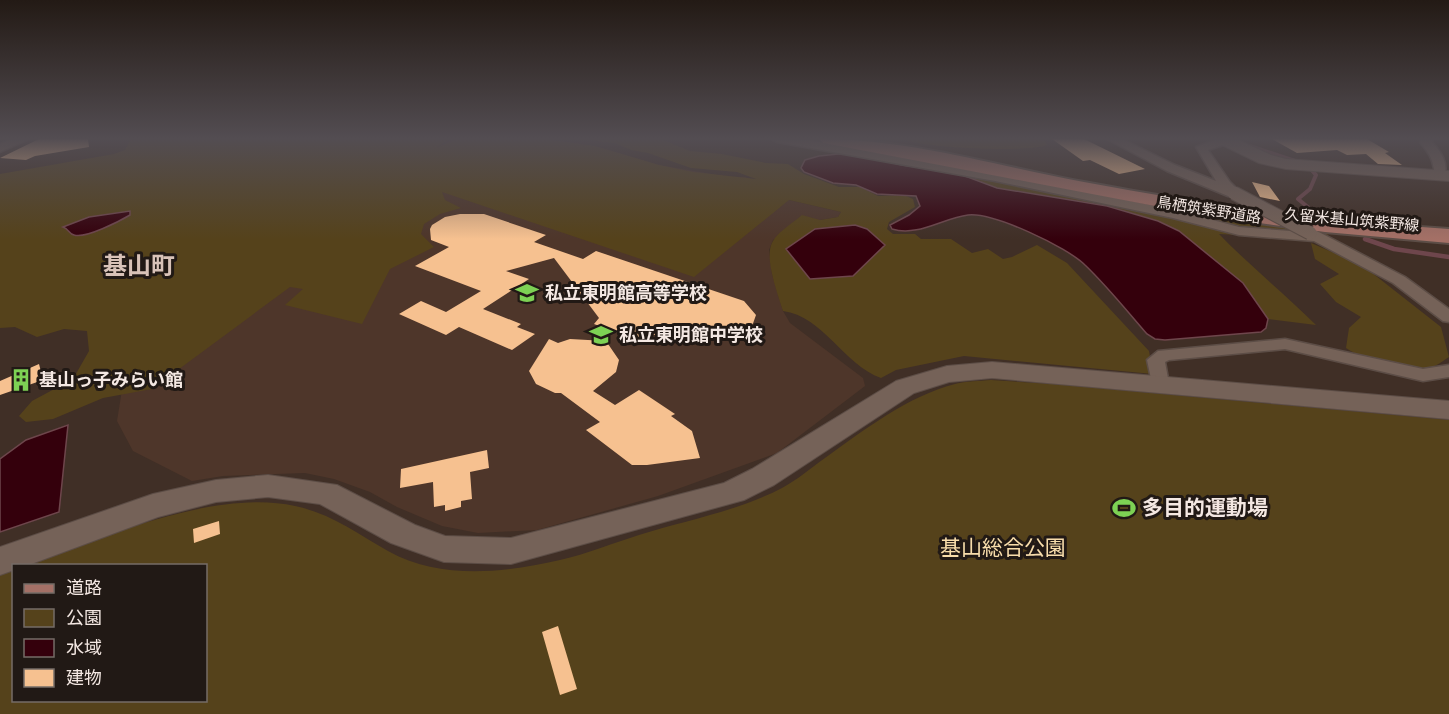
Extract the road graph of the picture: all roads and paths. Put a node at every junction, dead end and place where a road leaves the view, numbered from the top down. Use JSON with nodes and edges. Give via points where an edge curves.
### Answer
{"nodes":[{"id":1,"x":973,"y":172,"type":"edge"},
{"id":2,"x":1000,"y":172,"type":"edge"},
{"id":3,"x":1037,"y":172,"type":"edge"},
{"id":4,"x":1182,"y":172,"type":"edge"},
{"id":5,"x":1217,"y":172,"type":"edge"},
{"id":6,"x":1404,"y":172,"type":"edge"},
{"id":7,"x":1445,"y":175,"type":"edge"},
{"id":8,"x":1234,"y":194,"type":"junction"},
{"id":9,"x":1252,"y":214,"type":"junction"},
{"id":10,"x":1449,"y":220,"type":"edge"},
{"id":11,"x":1449,"y":229,"type":"edge"},
{"id":12,"x":1314,"y":235,"type":"junction"},
{"id":13,"x":1449,"y":236,"type":"edge"},
{"id":14,"x":1449,"y":245,"type":"edge"},
{"id":15,"x":1449,"y":317,"type":"edge"},
{"id":16,"x":1449,"y":371,"type":"edge"},
{"id":17,"x":1160,"y":384,"type":"junction"},
{"id":18,"x":1449,"y":410,"type":"edge"},
{"id":19,"x":0,"y":561,"type":"edge"}],
"edges":[{"from":1,"to":12,"type":"street","via":[[1239,231]]},
{"from":2,"to":9,"type":"main road","name":"鳥栖筑紫野道路","via":[[1121,196]]},
{"from":3,"to":9,"type":"main road","name":"久留米基山筑紫野線"},
{"from":4,"to":8,"type":"street"},
{"from":5,"to":8,"type":"street"},
{"from":6,"to":7,"type":"street"},
{"from":8,"to":12,"type":"street","bridge":true},
{"from":9,"to":10,"type":"main road"},
{"from":9,"to":11,"type":"main road","name":"久留米基山筑紫野線"},
{"from":9,"to":13,"type":"main road","name":"鳥栖筑紫野道路","via":[[1352,229]]},
{"from":9,"to":14,"type":"main road","via":[[1352,233]]},
{"from":12,"to":15,"type":"street","via":[[1399,280]]},
{"from":16,"to":17,"type":"street","via":[[1424,375],[1286,344],[1164,355],[1156,360]]},
{"from":17,"to":18,"type":"street"},
{"from":17,"to":19,"type":"street","via":[[992,370],[946,374],[905,387],[764,477],[733,492],[512,551],[444,549],[403,534],[326,493],[268,486],[216,491],[153,506]]}]}
